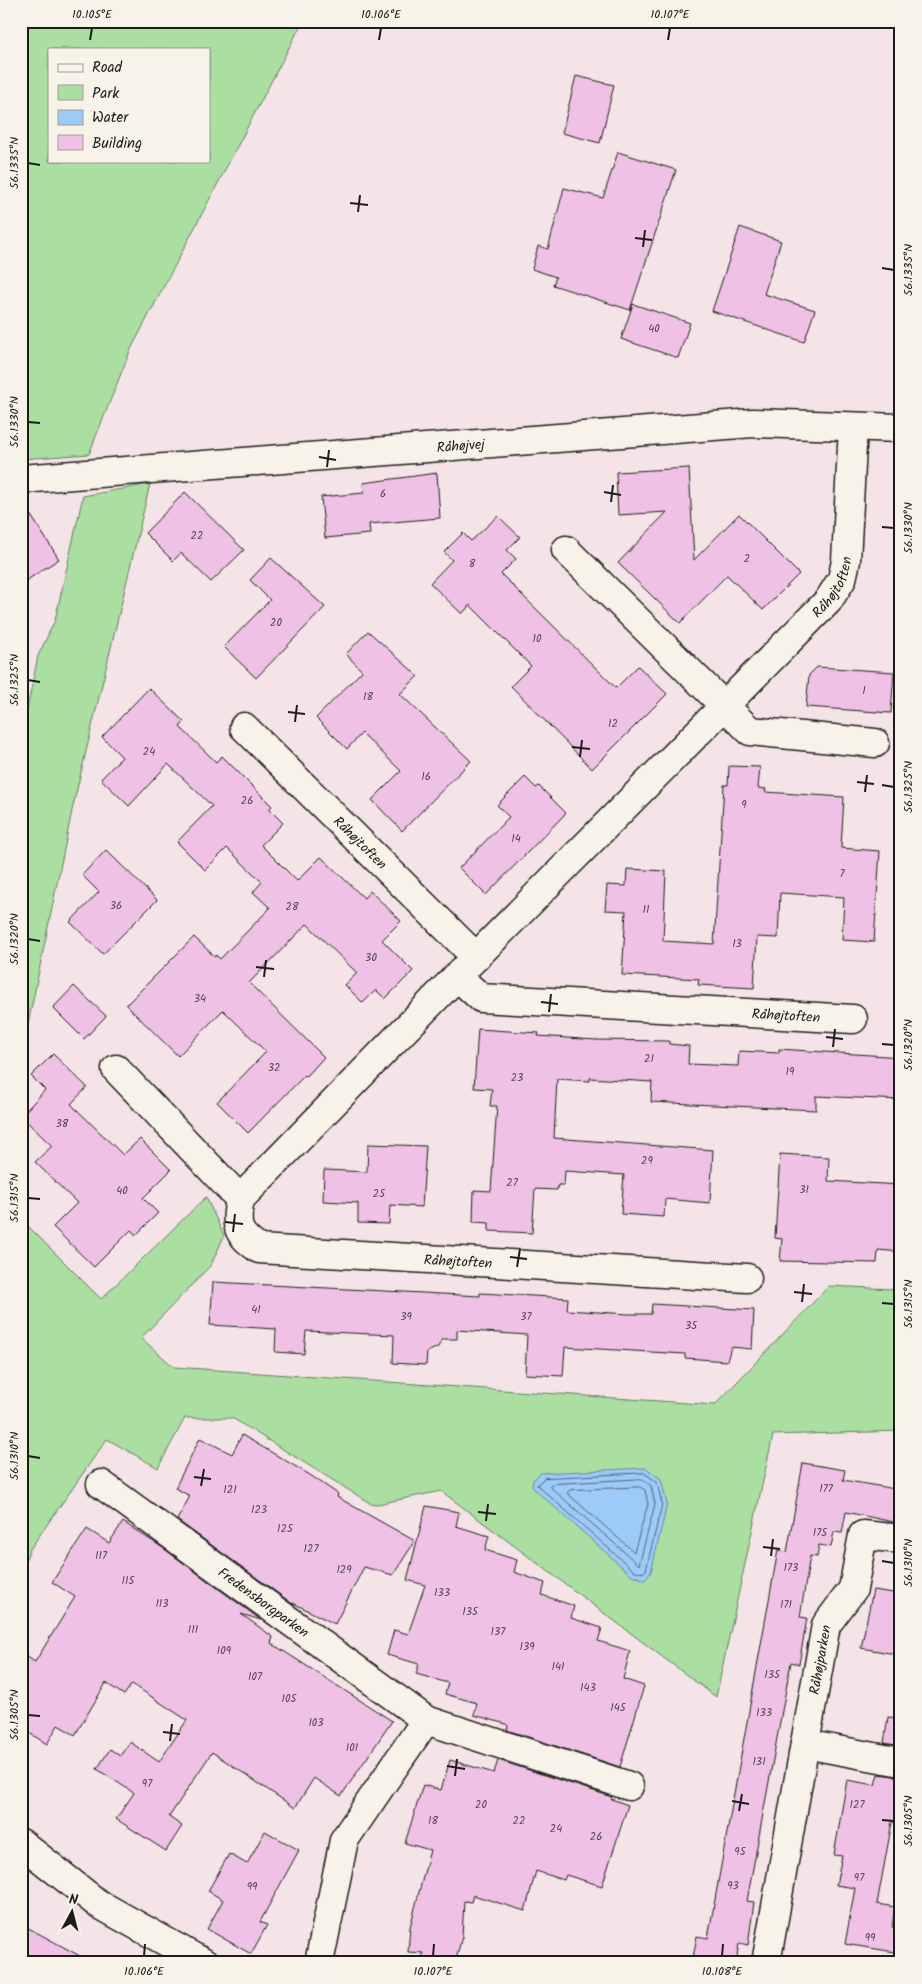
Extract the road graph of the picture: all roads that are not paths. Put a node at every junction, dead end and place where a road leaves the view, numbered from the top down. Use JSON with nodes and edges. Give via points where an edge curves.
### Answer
{"nodes":[{"id":1,"x":853,"y":427,"type":"junction"},
{"id":2,"x":901,"y":428,"type":"edge"},
{"id":3,"x":21,"y":479,"type":"edge"},
{"id":4,"x":566,"y":550,"type":"dead end"},
{"id":5,"x":724,"y":706,"type":"junction"},
{"id":6,"x":244,"y":727,"type":"dead end"},
{"id":7,"x":876,"y":743,"type":"dead end"},
{"id":8,"x":476,"y":957,"type":"junction"},
{"id":9,"x":456,"y":976,"type":"junction"},
{"id":10,"x":852,"y":1019,"type":"dead end"},
{"id":11,"x":116,"y":1069,"type":"dead end"},
{"id":12,"x":240,"y":1200,"type":"junction"},
{"id":13,"x":747,"y":1278,"type":"dead end"},
{"id":14,"x":101,"y":1484,"type":"dead end"},
{"id":15,"x":901,"y":1539,"type":"edge"},
{"id":16,"x":426,"y":1720,"type":"junction"},
{"id":17,"x":805,"y":1744,"type":"junction"},
{"id":18,"x":901,"y":1762,"type":"edge"},
{"id":19,"x":629,"y":1786,"type":"dead end"},
{"id":20,"x":21,"y":1843,"type":"edge"},
{"id":21,"x":204,"y":1963,"type":"edge"},
{"id":22,"x":319,"y":1963,"type":"edge"},
{"id":23,"x":766,"y":1963,"type":"edge"}],
"edges":[{"from":1,"to":2,"type":"street","name":"Råhøjvej"},
{"from":1,"to":3,"type":"street","name":"Råhøjvej","via":[[753,423]]},
{"from":1,"to":5,"type":"street","name":"Råhøjtoften","via":[[846,561],[842,579],[828,601]]},
{"from":4,"to":5,"type":"street"},
{"from":5,"to":7,"type":"street","via":[[750,731]]},
{"from":5,"to":8,"type":"street","name":"Råhøjtoften"},
{"from":6,"to":8,"type":"street","name":"Råhøjtoften"},
{"from":8,"to":9,"type":"street","name":"Råhøjtoften"},
{"from":9,"to":10,"type":"street","name":"Råhøjtoften","via":[[481,998]]},
{"from":9,"to":12,"type":"street","name":"Råhøjtoften"},
{"from":11,"to":12,"type":"street"},
{"from":12,"to":13,"type":"street","name":"Råhøjtoften","via":[[236,1222],[243,1238],[259,1249]]},
{"from":14,"to":16,"type":"street","name":"Fredensborgparken"},
{"from":15,"to":17,"type":"street","name":"Råhøjparken","via":[[864,1535],[853,1589],[826,1625]]},
{"from":16,"to":19,"type":"street","name":"Fredensborgparken"},
{"from":16,"to":22,"type":"street","via":[[344,1840]]},
{"from":17,"to":18,"type":"street"},
{"from":17,"to":23,"type":"street","name":"Råhøjparken"},
{"from":20,"to":21,"type":"street","via":[[96,1904]]}]}
